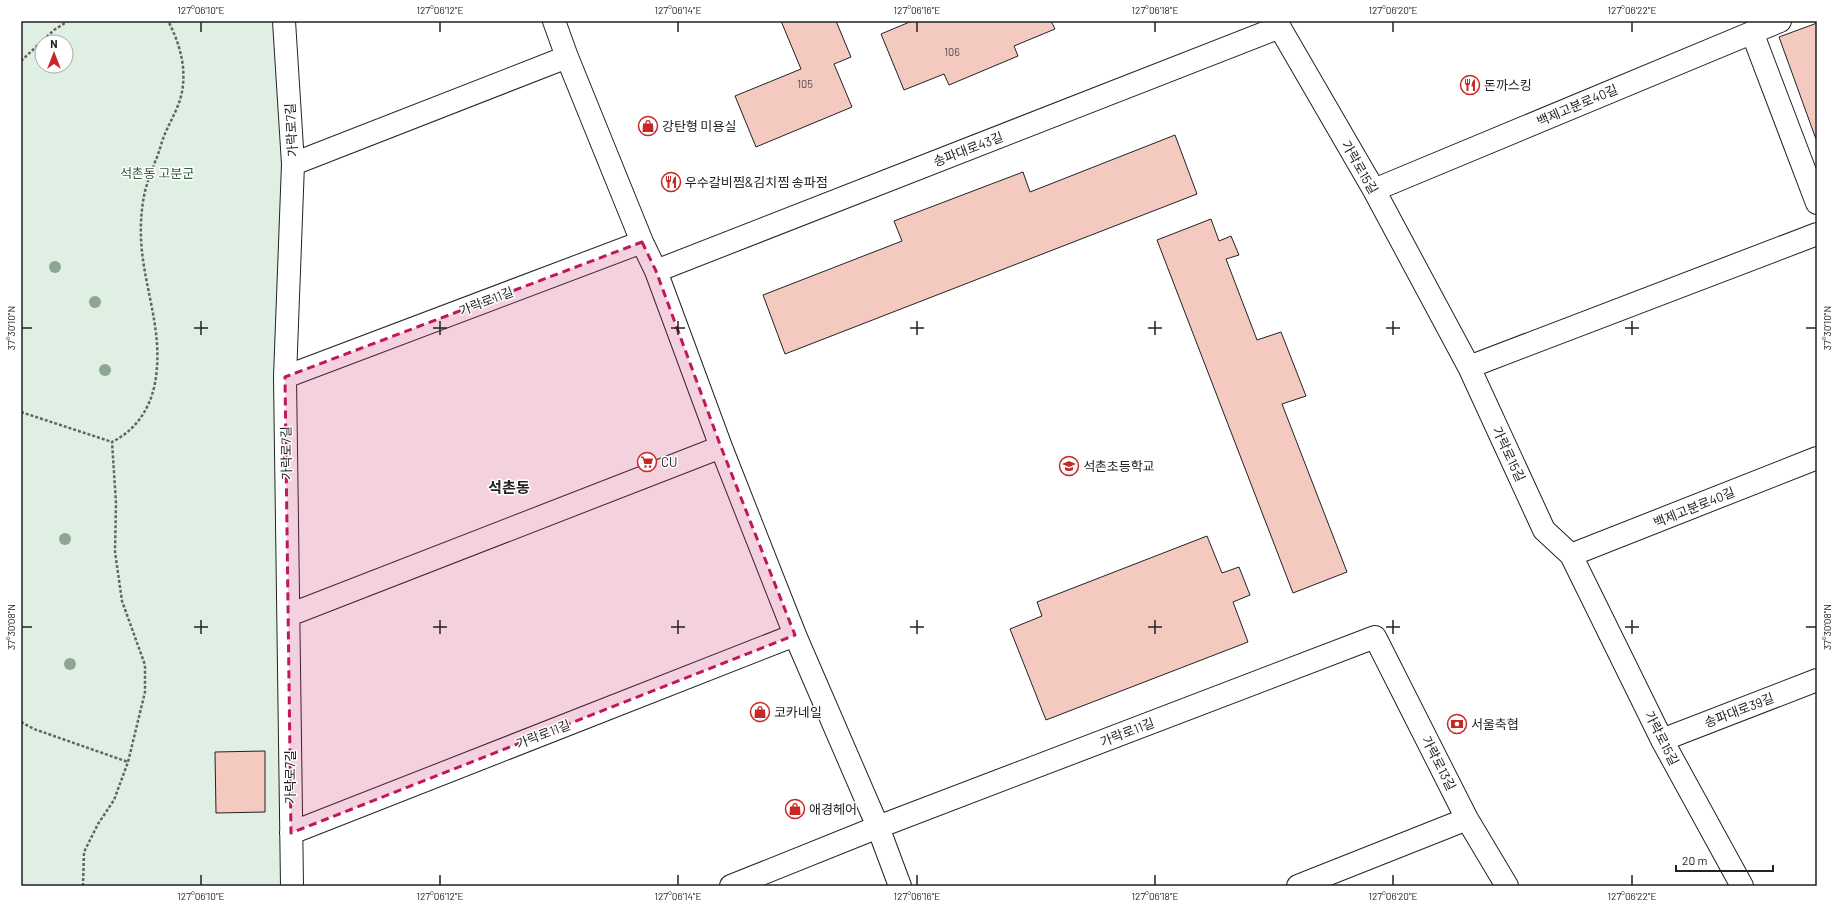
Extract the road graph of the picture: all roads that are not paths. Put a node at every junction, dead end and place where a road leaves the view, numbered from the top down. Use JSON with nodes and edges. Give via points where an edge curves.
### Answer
{"nodes":[{"id":1,"x":284,"y":21,"type":"edge"},
{"id":2,"x":554,"y":21,"type":"edge"},
{"id":3,"x":1780,"y":21,"type":"edge"},
{"id":4,"x":1278,"y":24,"type":"edge"},
{"id":5,"x":1752,"y":32,"type":"junction"},
{"id":6,"x":567,"y":57,"type":"junction"},
{"id":7,"x":293,"y":164,"type":"junction"},
{"id":8,"x":1374,"y":190,"type":"junction"},
{"id":9,"x":1817,"y":202,"type":"edge"},
{"id":10,"x":1817,"y":234,"type":"edge"},
{"id":11,"x":642,"y":242,"type":"junction"},
{"id":12,"x":656,"y":271,"type":"junction"},
{"id":13,"x":1470,"y":367,"type":"junction"},
{"id":14,"x":285,"y":377,"type":"junction"},
{"id":15,"x":721,"y":447,"type":"junction"},
{"id":16,"x":1817,"y":458,"type":"edge"},
{"id":17,"x":1571,"y":555,"type":"junction"},
{"id":18,"x":289,"y":615,"type":"junction"},
{"id":19,"x":795,"y":635,"type":"junction"},
{"id":20,"x":1375,"y":637,"type":"joint"},
{"id":21,"x":1817,"y":680,"type":"edge"},
{"id":22,"x":1662,"y":740,"type":"junction"},
{"id":23,"x":1467,"y":819,"type":"junction"},
{"id":24,"x":878,"y":827,"type":"junction"},
{"id":25,"x":291,"y":833,"type":"junction"},
{"id":26,"x":292,"y":886,"type":"edge"},
{"id":27,"x":731,"y":886,"type":"edge"},
{"id":28,"x":900,"y":886,"type":"edge"},
{"id":29,"x":1298,"y":886,"type":"edge"},
{"id":30,"x":1507,"y":886,"type":"edge"},
{"id":31,"x":1742,"y":886,"type":"edge"}],
"edges":[{"from":1,"to":7,"type":"street","name":"가락로7길"},
{"from":2,"to":6,"type":"street"},
{"from":3,"to":5,"type":"street","name":"백제고분로40길"},
{"from":4,"to":8,"type":"street","name":"가락로15길"},
{"from":4,"to":12,"type":"street","name":"송파대로43길"},
{"from":5,"to":8,"type":"street","name":"백제고분로40길"},
{"from":5,"to":9,"type":"street"},
{"from":6,"to":7,"type":"street"},
{"from":6,"to":11,"type":"street"},
{"from":7,"to":14,"type":"street","name":"가락로7길"},
{"from":8,"to":13,"type":"street","name":"가락로15길"},
{"from":10,"to":13,"type":"street"},
{"from":11,"to":12,"type":"street"},
{"from":11,"to":14,"type":"street","name":"가락로11길"},
{"from":12,"to":15,"type":"street"},
{"from":13,"to":17,"type":"street","name":"가락로15길","via":[[1544,530]]},
{"from":14,"to":18,"type":"street","name":"가락로7길"},
{"from":15,"to":18,"type":"street"},
{"from":15,"to":19,"type":"street"},
{"from":16,"to":17,"type":"street","name":"백제고분로40길"},
{"from":17,"to":22,"type":"street","name":"가락로15길"},
{"from":18,"to":25,"type":"street","name":"가락로7길"},
{"from":19,"to":24,"type":"street"},
{"from":19,"to":25,"type":"street","name":"가락로11길"},
{"from":20,"to":23,"type":"street","name":"가락로13길"},
{"from":20,"to":24,"type":"street","name":"가락로11길"},
{"from":21,"to":22,"type":"street","name":"송파대로39길"},
{"from":22,"to":31,"type":"street","name":"가락로15길"},
{"from":23,"to":29,"type":"street"},
{"from":23,"to":30,"type":"street","name":"가락로13길"},
{"from":24,"to":27,"type":"street","name":"가락로11길"},
{"from":24,"to":28,"type":"street"},
{"from":25,"to":26,"type":"street","name":"가락로7길"}]}
